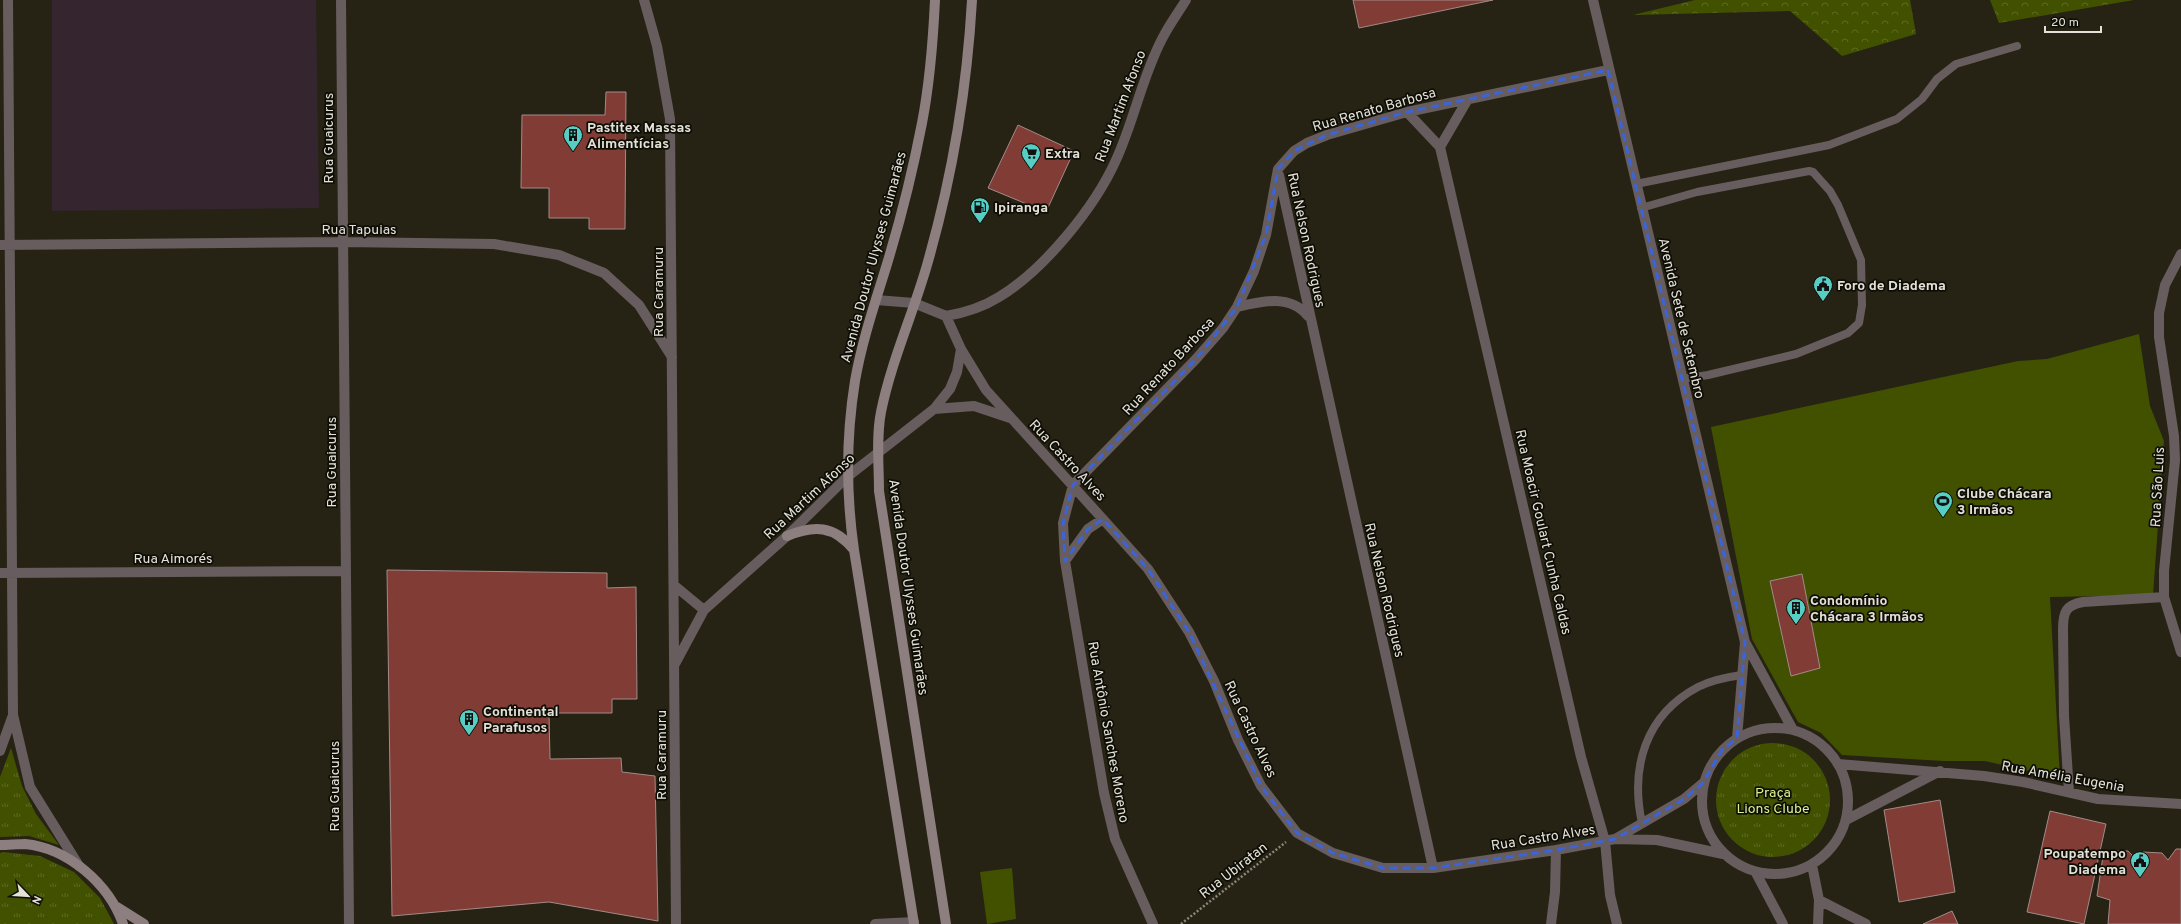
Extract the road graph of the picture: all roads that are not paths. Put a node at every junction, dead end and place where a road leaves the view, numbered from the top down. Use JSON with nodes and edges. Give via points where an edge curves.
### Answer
{"nodes":[{"id":1,"x":8,"y":0,"type":"edge"},
{"id":2,"x":341,"y":0,"type":"edge"},
{"id":3,"x":644,"y":0,"type":"edge"},
{"id":4,"x":935,"y":0,"type":"edge"},
{"id":5,"x":972,"y":0,"type":"edge"},
{"id":6,"x":1186,"y":0,"type":"edge"},
{"id":7,"x":1593,"y":0,"type":"edge"},
{"id":8,"x":2017,"y":46,"type":"dead end"},
{"id":9,"x":1608,"y":70,"type":"junction"},
{"id":10,"x":1468,"y":99,"type":"junction"},
{"id":11,"x":1407,"y":112,"type":"junction"},
{"id":12,"x":1440,"y":147,"type":"junction"},
{"id":13,"x":1278,"y":169,"type":"junction"},
{"id":14,"x":1636,"y":184,"type":"junction"},
{"id":15,"x":1641,"y":208,"type":"junction"},
{"id":16,"x":343,"y":242,"type":"junction"},
{"id":17,"x":5,"y":245,"type":"edge"},
{"id":18,"x":2181,"y":254,"type":"edge"},
{"id":19,"x":876,"y":300,"type":"junction"},
{"id":20,"x":914,"y":303,"type":"junction"},
{"id":21,"x":1237,"y":307,"type":"junction"},
{"id":22,"x":946,"y":316,"type":"junction"},
{"id":23,"x":1310,"y":318,"type":"junction"},
{"id":24,"x":961,"y":349,"type":"junction"},
{"id":25,"x":672,"y":358,"type":"junction"},
{"id":26,"x":1682,"y":379,"type":"junction"},
{"id":27,"x":934,"y":409,"type":"junction"},
{"id":28,"x":1010,"y":418,"type":"junction"},
{"id":29,"x":878,"y":452,"type":"junction"},
{"id":30,"x":847,"y":477,"type":"junction"},
{"id":31,"x":1073,"y":485,"type":"junction"},
{"id":32,"x":1104,"y":519,"type":"junction"},
{"id":33,"x":787,"y":536,"type":"junction"},
{"id":34,"x":854,"y":550,"type":"junction"},
{"id":35,"x":1065,"y":561,"type":"junction"},
{"id":36,"x":346,"y":571,"type":"junction"},
{"id":37,"x":5,"y":572,"type":"edge"},
{"id":38,"x":675,"y":586,"type":"junction"},
{"id":39,"x":2164,"y":597,"type":"junction"},
{"id":40,"x":704,"y":610,"type":"junction"},
{"id":41,"x":1745,"y":642,"type":"junction"},
{"id":42,"x":2181,"y":652,"type":"edge"},
{"id":43,"x":674,"y":666,"type":"junction"},
{"id":44,"x":1742,"y":675,"type":"junction"},
{"id":45,"x":13,"y":715,"type":"junction"},
{"id":46,"x":1793,"y":730,"type":"junction"},
{"id":47,"x":1737,"y":738,"type":"junction"},
{"id":48,"x":0,"y":751,"type":"edge"},
{"id":49,"x":1838,"y":764,"type":"junction"},
{"id":50,"x":1941,"y":771,"type":"junction"},
{"id":51,"x":1703,"y":783,"type":"junction"},
{"id":52,"x":2069,"y":792,"type":"junction"},
{"id":53,"x":2181,"y":804,"type":"edge"},
{"id":54,"x":1846,"y":820,"type":"junction"},
{"id":55,"x":1642,"y":824,"type":"junction"},
{"id":56,"x":1610,"y":840,"type":"junction"},
{"id":57,"x":0,"y":845,"type":"edge"},
{"id":58,"x":1556,"y":850,"type":"junction"},
{"id":59,"x":1723,"y":854,"type":"junction"},
{"id":60,"x":1812,"y":865,"type":"junction"},
{"id":61,"x":79,"y":866,"type":"junction"},
{"id":62,"x":1434,"y":868,"type":"junction"},
{"id":63,"x":1756,"y":873,"type":"junction"},
{"id":64,"x":1819,"y":900,"type":"junction"},
{"id":65,"x":117,"y":907,"type":"junction"},
{"id":66,"x":914,"y":923,"type":"edge"},
{"id":67,"x":123,"y":924,"type":"edge"},
{"id":68,"x":144,"y":924,"type":"edge"},
{"id":69,"x":349,"y":924,"type":"edge"},
{"id":70,"x":676,"y":924,"type":"edge"},
{"id":71,"x":875,"y":924,"type":"edge"},
{"id":72,"x":946,"y":924,"type":"edge"},
{"id":73,"x":1153,"y":924,"type":"edge"},
{"id":74,"x":1551,"y":924,"type":"edge"},
{"id":75,"x":1617,"y":924,"type":"edge"},
{"id":76,"x":1783,"y":924,"type":"edge"},
{"id":77,"x":1818,"y":924,"type":"edge"},
{"id":78,"x":1866,"y":924,"type":"edge"}],
"edges":[{"from":1,"to":17,"type":"street"},
{"from":2,"to":16,"type":"street","name":"Rua Guaicurus"},
{"from":3,"to":25,"type":"street","name":"Rua Caramuru","via":[[657,46],[670,119]]},
{"from":4,"to":19,"type":"main road","name":"Avenida Doutor Ulysses Guimarães","via":[[932,61],[922,123],[888,262]]},
{"from":5,"to":20,"type":"main road","name":"Avenida Doutor Ulysses Guimarães","via":[[969,59],[948,185],[927,266]]},
{"from":6,"to":22,"type":"street","name":"Rua Martim Afonso","via":[[1162,38],[1115,162],[1095,198],[1065,238],[1000,297],[967,312]]},
{"from":7,"to":9,"type":"street","name":"Avenida Sete de Setembro"},
{"from":8,"to":14,"type":"lane","via":[[1956,64],[1937,79],[1922,99],[1897,119],[1829,145]]},
{"from":9,"to":10,"type":"street","name":"Rua Renato Barbosa"},
{"from":9,"to":14,"type":"street","name":"Avenida Sete de Setembro"},
{"from":10,"to":11,"type":"street","name":"Rua Renato Barbosa"},
{"from":10,"to":12,"type":"street"},
{"from":11,"to":12,"type":"street"},
{"from":11,"to":13,"type":"street","name":"Rua Renato Barbosa","via":[[1307,143],[1294,151]]},
{"from":12,"to":56,"type":"street","name":"Rua Moacir Goulart Cunha Caldas","via":[[1581,757]]},
{"from":13,"to":21,"type":"street","name":"Rua Renato Barbosa","via":[[1266,235],[1254,271]]},
{"from":13,"to":23,"type":"street","name":"Rua Nelson Rodrigues"},
{"from":14,"to":15,"type":"street","name":"Avenida Sete de Setembro"},
{"from":15,"to":26,"type":"street","name":"Avenida Sete de Setembro"},
{"from":15,"to":26,"type":"lane","via":[[1698,192],[1809,171],[1813,172],[1830,191],[1861,260],[1862,305],[1859,323],[1848,333],[1796,354]]},
{"from":16,"to":17,"type":"street","name":"Rua Tapuias"},
{"from":16,"to":25,"type":"street","name":"Rua Tapuias","via":[[494,244],[559,255],[604,273],[639,305]]},
{"from":16,"to":36,"type":"street","name":"Rua Guaicurus"},
{"from":17,"to":37,"type":"street"},
{"from":18,"to":39,"type":"street","name":"Rua São Luis","via":[[2165,285],[2159,313],[2159,337],[2174,436],[2175,460],[2164,571]]},
{"from":19,"to":20,"type":"street"},
{"from":19,"to":30,"type":"main road","name":"Avenida Doutor Ulysses Guimarães","via":[[863,342],[855,381]]},
{"from":20,"to":22,"type":"street"},
{"from":20,"to":29,"type":"main road","name":"Avenida Doutor Ulysses Guimarães","via":[[892,369],[881,414]]},
{"from":21,"to":23,"type":"street","name":"Rua Nelson Rodrigues","via":[[1266,300],[1286,302],[1301,308]]},
{"from":21,"to":31,"type":"street","name":"Rua Renato Barbosa","via":[[1223,328],[1196,359]]},
{"from":22,"to":24,"type":"street","name":"Rua Castro Alves"},
{"from":23,"to":62,"type":"street","name":"Rua Nelson Rodrigues"},
{"from":24,"to":27,"type":"street","name":"Rua Martim Afonso","via":[[957,372],[950,389]]},
{"from":24,"to":28,"type":"street","name":"Rua Castro Alves","via":[[986,390]]},
{"from":25,"to":38,"type":"street","name":"Rua Caramuru"},
{"from":26,"to":41,"type":"street","name":"Avenida Sete de Setembro"},
{"from":27,"to":28,"type":"street","name":"Rua Castro Alves","via":[[974,406]]},
{"from":27,"to":29,"type":"street","name":"Rua Martim Afonso"},
{"from":28,"to":31,"type":"street","name":"Rua Castro Alves"},
{"from":29,"to":30,"type":"street","name":"Rua Martim Afonso"},
{"from":29,"to":72,"type":"main road","name":"Avenida Doutor Ulysses Guimarães","via":[[879,491]]},
{"from":30,"to":33,"type":"street","name":"Rua Martim Afonso"},
{"from":30,"to":34,"type":"main road","name":"Avenida Doutor Ulysses Guimarães"},
{"from":31,"to":32,"type":"street","name":"Rua Castro Alves"},
{"from":31,"to":35,"type":"street","name":"Rua Antônio Sanches Moreno","via":[[1063,523]]},
{"from":32,"to":35,"type":"street","via":[[1088,529]]},
{"from":32,"to":62,"type":"street","name":"Rua Castro Alves","via":[[1148,569],[1189,632],[1261,786],[1297,833],[1333,853],[1383,868]]},
{"from":33,"to":34,"type":"main road","via":[[804,529],[823,529],[841,536]]},
{"from":33,"to":40,"type":"street","name":"Rua Martim Afonso"},
{"from":34,"to":66,"type":"main road","name":"Avenida Doutor Ulysses Guimarães"},
{"from":35,"to":73,"type":"street","name":"Rua Antônio Sanches Moreno","via":[[1104,793],[1115,839]]},
{"from":36,"to":37,"type":"street","name":"Rua Aimorés"},
{"from":36,"to":69,"type":"street","name":"Rua Guaicurus"},
{"from":37,"to":45,"type":"street"},
{"from":38,"to":40,"type":"street"},
{"from":38,"to":43,"type":"street","name":"Rua Caramuru"},
{"from":39,"to":42,"type":"street","name":"Rua São Luis"},
{"from":39,"to":52,"type":"street","via":[[2104,600],[2072,604],[2066,608],[2063,617],[2064,716]]},
{"from":40,"to":43,"type":"street","name":"Rua Martim Afonso"},
{"from":41,"to":44,"type":"street","name":"Avenida Sete de Setembro"},
{"from":41,"to":46,"type":"street","name":"Avenida Sete de Setembro"},
{"from":43,"to":70,"type":"street","name":"Rua Caramuru"},
{"from":44,"to":47,"type":"street","name":"Avenida Sete de Setembro"},
{"from":44,"to":55,"type":"lane","via":[[1698,687],[1679,699],[1663,715],[1650,734],[1638,771],[1637,801]]},
{"from":45,"to":48,"type":"street"},
{"from":45,"to":61,"type":"street","via":[[30,787]]},
{"from":46,"to":47,"type":"street","via":[[1755,730]]},
{"from":46,"to":49,"type":"street","via":[[1811,737],[1826,749]]},
{"from":47,"to":51,"type":"street","via":[[1722,750],[1711,765]]},
{"from":49,"to":50,"type":"street","name":"Rua Amélia Eugenia"},
{"from":49,"to":54,"type":"street","via":[[1846,782]]},
{"from":50,"to":52,"type":"street","name":"Rua Amélia Eugenia","via":[[2015,781]]},
{"from":50,"to":54,"type":"street"},
{"from":51,"to":55,"type":"street","name":"Rua Castro Alves","via":[[1684,799]]},
{"from":51,"to":59,"type":"street","via":[[1701,802],[1704,822],[1711,839]]},
{"from":52,"to":53,"type":"street","name":"Rua Amélia Eugenia","via":[[2098,799]]},
{"from":54,"to":60,"type":"street","via":[[1839,838]]},
{"from":55,"to":56,"type":"street","name":"Rua Castro Alves"},
{"from":56,"to":58,"type":"street","name":"Rua Castro Alves"},
{"from":56,"to":59,"type":"street","name":"Rua Castro Alves","via":[[1657,840]]},
{"from":56,"to":75,"type":"street","name":"Rua Moacir Goulart Cunha Caldas","via":[[1610,895]]},
{"from":57,"to":61,"type":"main road","via":[[26,844],[62,855]]},
{"from":58,"to":62,"type":"street","name":"Rua Castro Alves"},
{"from":58,"to":74,"type":"street"},
{"from":59,"to":63,"type":"street","via":[[1738,866]]},
{"from":60,"to":63,"type":"street","via":[[1794,873]]},
{"from":60,"to":64,"type":"street"},
{"from":61,"to":65,"type":"main road","via":[[97,881]]},
{"from":63,"to":76,"type":"street"},
{"from":64,"to":77,"type":"street"},
{"from":64,"to":78,"type":"street"},
{"from":65,"to":67,"type":"main road"},
{"from":65,"to":68,"type":"main road"},
{"from":66,"to":71,"type":"street"}]}
